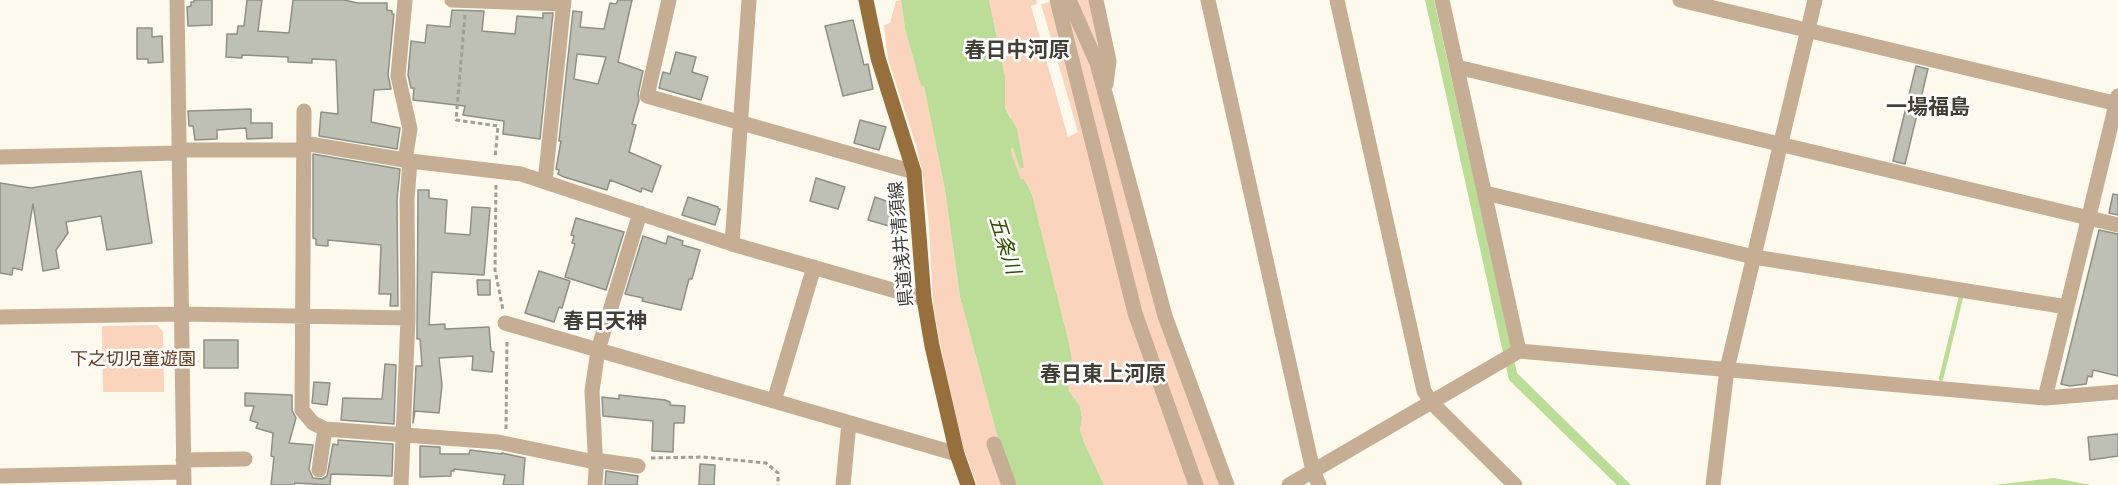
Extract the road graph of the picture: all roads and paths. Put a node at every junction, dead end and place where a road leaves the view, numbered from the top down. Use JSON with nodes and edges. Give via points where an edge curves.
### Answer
{"nodes":[{"id":1,"x":177,"y":0,"type":"edge"},
{"id":2,"x":405,"y":0,"type":"edge"},
{"id":3,"x":455,"y":0,"type":"edge"},
{"id":4,"x":466,"y":0,"type":"edge"},
{"id":5,"x":669,"y":0,"type":"edge"},
{"id":6,"x":749,"y":0,"type":"edge"},
{"id":7,"x":866,"y":0,"type":"edge"},
{"id":8,"x":1057,"y":0,"type":"edge"},
{"id":9,"x":1069,"y":0,"type":"edge"},
{"id":10,"x":1096,"y":0,"type":"edge"},
{"id":11,"x":1208,"y":0,"type":"edge"},
{"id":12,"x":1337,"y":0,"type":"edge"},
{"id":13,"x":1442,"y":0,"type":"edge"},
{"id":14,"x":1680,"y":0,"type":"edge"},
{"id":15,"x":1815,"y":0,"type":"edge"},
{"id":16,"x":564,"y":2,"type":"edge"},
{"id":17,"x":1808,"y":30,"type":"junction"},
{"id":18,"x":1457,"y":67,"type":"junction"},
{"id":19,"x":1105,"y":96,"type":"junction"},
{"id":20,"x":2117,"y":101,"type":"edge"},
{"id":21,"x":304,"y":111,"type":"dead end"},
{"id":22,"x":741,"y":123,"type":"junction"},
{"id":23,"x":1781,"y":145,"type":"junction"},
{"id":24,"x":304,"y":146,"type":"junction"},
{"id":25,"x":179,"y":152,"type":"junction"},
{"id":26,"x":0,"y":157,"type":"edge"},
{"id":27,"x":408,"y":160,"type":"junction"},
{"id":28,"x":494,"y":171,"type":"junction"},
{"id":29,"x":914,"y":172,"type":"junction"},
{"id":30,"x":545,"y":182,"type":"junction"},
{"id":31,"x":1485,"y":193,"type":"junction"},
{"id":32,"x":640,"y":213,"type":"junction"},
{"id":33,"x":2088,"y":218,"type":"junction"},
{"id":34,"x":2118,"y":225,"type":"edge"},
{"id":35,"x":732,"y":244,"type":"junction"},
{"id":36,"x":1754,"y":256,"type":"junction"},
{"id":37,"x":814,"y":267,"type":"junction"},
{"id":38,"x":924,"y":299,"type":"junction"},
{"id":39,"x":2067,"y":307,"type":"junction"},
{"id":40,"x":181,"y":314,"type":"junction"},
{"id":41,"x":303,"y":316,"type":"junction"},
{"id":42,"x":0,"y":317,"type":"edge"},
{"id":43,"x":408,"y":318,"type":"junction"},
{"id":44,"x":505,"y":323,"type":"dead end"},
{"id":45,"x":598,"y":350,"type":"junction"},
{"id":46,"x":1511,"y":355,"type":"junction"},
{"id":47,"x":1727,"y":369,"type":"junction"},
{"id":48,"x":2118,"y":392,"type":"edge"},
{"id":49,"x":2045,"y":398,"type":"junction"},
{"id":50,"x":774,"y":401,"type":"junction"},
{"id":51,"x":1431,"y":402,"type":"junction"},
{"id":52,"x":849,"y":423,"type":"junction"},
{"id":53,"x":325,"y":429,"type":"junction"},
{"id":54,"x":403,"y":435,"type":"junction"},
{"id":55,"x":994,"y":444,"type":"dead end"},
{"id":56,"x":957,"y":454,"type":"junction"},
{"id":57,"x":245,"y":459,"type":"dead end"},
{"id":58,"x":595,"y":461,"type":"junction"},
{"id":59,"x":638,"y":466,"type":"dead end"},
{"id":60,"x":320,"y":470,"type":"dead end"},
{"id":61,"x":183,"y":473,"type":"edge"},
{"id":62,"x":0,"y":476,"type":"edge"},
{"id":63,"x":1316,"y":478,"type":"edge"},
{"id":64,"x":401,"y":485,"type":"edge"},
{"id":65,"x":595,"y":485,"type":"edge"},
{"id":66,"x":843,"y":485,"type":"edge"},
{"id":67,"x":968,"y":485,"type":"edge"},
{"id":68,"x":1009,"y":485,"type":"edge"},
{"id":69,"x":1196,"y":485,"type":"edge"},
{"id":70,"x":1227,"y":485,"type":"edge"},
{"id":71,"x":1289,"y":485,"type":"edge"},
{"id":72,"x":1515,"y":485,"type":"edge"},
{"id":73,"x":1713,"y":485,"type":"edge"}],
"edges":[{"from":1,"to":25,"type":"street"},
{"from":2,"to":27,"type":"street","via":[[399,76],[410,129]]},
{"from":3,"to":4,"type":"street"},
{"from":4,"to":16,"type":"street"},
{"from":4,"to":28,"type":"path","via":[[456,120],[498,126]]},
{"from":5,"to":22,"type":"street","via":[[646,96]]},
{"from":6,"to":22,"type":"street"},
{"from":7,"to":29,"type":"main road","name":"県道浅井清須線","via":[[878,58]]},
{"from":8,"to":69,"type":"street","via":[[1135,313]]},
{"from":9,"to":19,"type":"street","via":[[1097,63]]},
{"from":10,"to":19,"type":"street","via":[[1109,61]]},
{"from":11,"to":63,"type":"street"},
{"from":12,"to":51,"type":"street","via":[[1424,391]]},
{"from":13,"to":18,"type":"street"},
{"from":14,"to":17,"type":"street"},
{"from":15,"to":17,"type":"street"},
{"from":16,"to":30,"type":"street"},
{"from":17,"to":20,"type":"street"},
{"from":17,"to":23,"type":"street"},
{"from":18,"to":23,"type":"street"},
{"from":18,"to":31,"type":"street"},
{"from":19,"to":70,"type":"street","via":[[1165,316]]},
{"from":20,"to":33,"type":"street"},
{"from":21,"to":24,"type":"street"},
{"from":22,"to":29,"type":"street"},
{"from":22,"to":35,"type":"street"},
{"from":23,"to":33,"type":"street"},
{"from":23,"to":36,"type":"street"},
{"from":24,"to":25,"type":"street"},
{"from":24,"to":27,"type":"street"},
{"from":24,"to":41,"type":"street"},
{"from":25,"to":26,"type":"street"},
{"from":25,"to":40,"type":"street"},
{"from":27,"to":28,"type":"street"},
{"from":27,"to":43,"type":"street"},
{"from":28,"to":30,"type":"street"},
{"from":29,"to":38,"type":"main road","name":"県道浅井清須線"},
{"from":30,"to":32,"type":"street"},
{"from":31,"to":36,"type":"street"},
{"from":31,"to":46,"type":"street"},
{"from":32,"to":35,"type":"street"},
{"from":32,"to":45,"type":"street"},
{"from":33,"to":34,"type":"street"},
{"from":33,"to":39,"type":"street"},
{"from":35,"to":37,"type":"street"},
{"from":36,"to":39,"type":"street"},
{"from":36,"to":47,"type":"street"},
{"from":37,"to":38,"type":"street"},
{"from":37,"to":50,"type":"street"},
{"from":38,"to":56,"type":"main road","name":"県道浅井清須線"},
{"from":39,"to":49,"type":"street"},
{"from":40,"to":41,"type":"street"},
{"from":40,"to":42,"type":"street"},
{"from":40,"to":61,"type":"street"},
{"from":41,"to":43,"type":"street"},
{"from":41,"to":53,"type":"street","via":[[302,410],[313,423]]},
{"from":43,"to":54,"type":"street"},
{"from":44,"to":45,"type":"street"},
{"from":45,"to":50,"type":"street"},
{"from":45,"to":58,"type":"street","via":[[592,391]]},
{"from":46,"to":47,"type":"street"},
{"from":46,"to":51,"type":"street"},
{"from":47,"to":49,"type":"street"},
{"from":47,"to":73,"type":"street"},
{"from":48,"to":49,"type":"street"},
{"from":50,"to":52,"type":"street"},
{"from":51,"to":63,"type":"street"},
{"from":51,"to":72,"type":"street"},
{"from":52,"to":56,"type":"street"},
{"from":52,"to":66,"type":"street"},
{"from":53,"to":54,"type":"street"},
{"from":53,"to":60,"type":"street"},
{"from":54,"to":58,"type":"street","via":[[498,442]]},
{"from":54,"to":64,"type":"street"},
{"from":55,"to":68,"type":"street"},
{"from":56,"to":67,"type":"main road","name":"県道浅井清須線"},
{"from":57,"to":61,"type":"street"},
{"from":58,"to":59,"type":"street"},
{"from":58,"to":65,"type":"street"},
{"from":61,"to":62,"type":"street"},
{"from":63,"to":71,"type":"street"}]}
